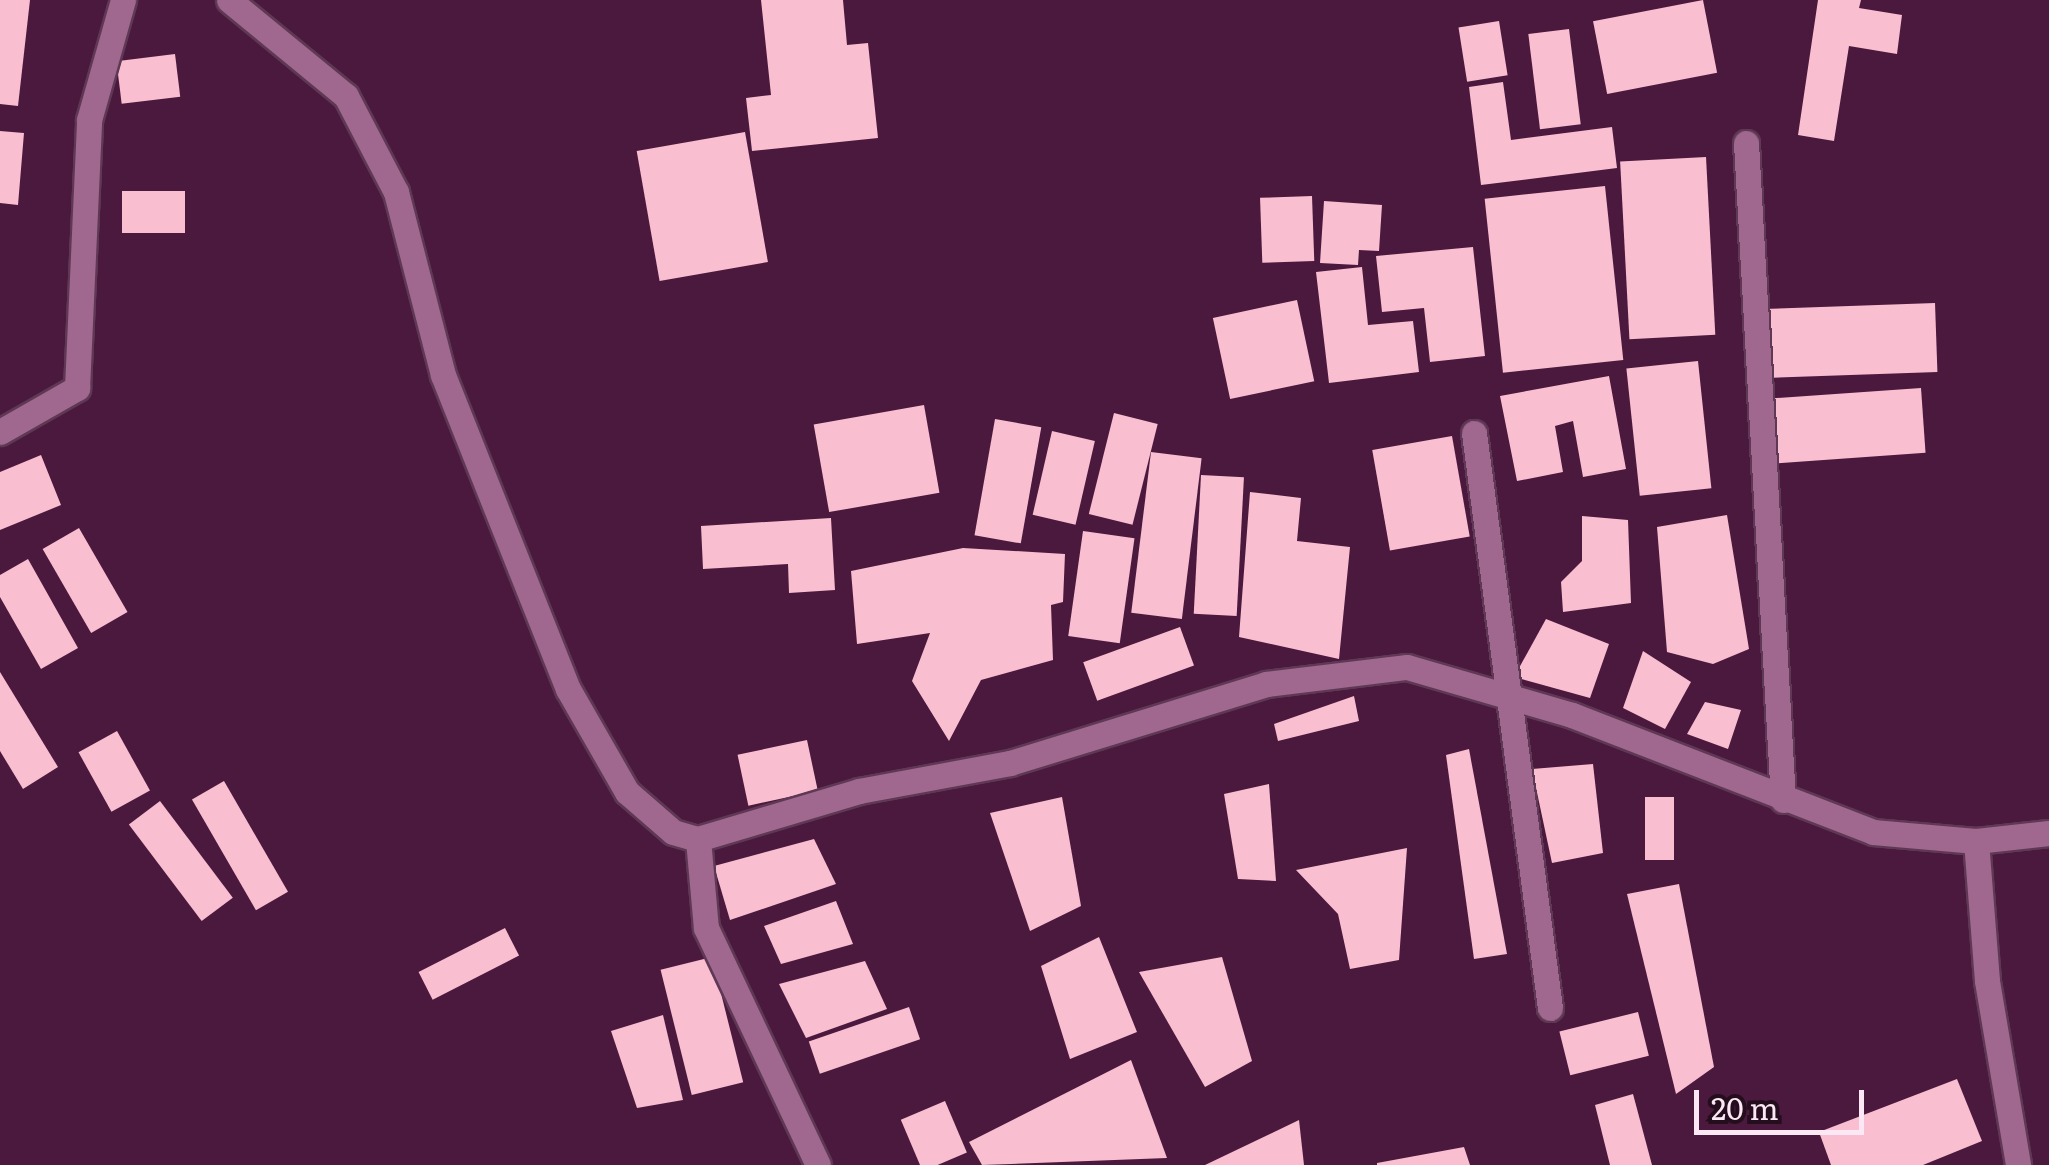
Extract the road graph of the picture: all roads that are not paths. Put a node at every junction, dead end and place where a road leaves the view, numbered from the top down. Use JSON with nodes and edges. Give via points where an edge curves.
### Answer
{"nodes":[{"id":1,"x":123,"y":0,"type":"edge"},
{"id":2,"x":229,"y":0,"type":"edge"},
{"id":3,"x":1746,"y":143,"type":"dead end"},
{"id":4,"x":0,"y":432,"type":"edge"},
{"id":5,"x":1474,"y":432,"type":"dead end"},
{"id":6,"x":1509,"y":697,"type":"junction"},
{"id":7,"x":1783,"y":800,"type":"junction"},
{"id":8,"x":2049,"y":833,"type":"edge"},
{"id":9,"x":698,"y":839,"type":"junction"},
{"id":10,"x":1976,"y":841,"type":"junction"},
{"id":11,"x":1550,"y":1008,"type":"dead end"},
{"id":12,"x":818,"y":1165,"type":"edge"},
{"id":13,"x":2018,"y":1165,"type":"edge"}],
"edges":[{"from":1,"to":4,"type":"street","via":[[89,120],[78,388]]},
{"from":2,"to":9,"type":"street","via":[[346,96],[396,192],[443,375],[568,689],[627,792],[673,832]]},
{"from":3,"to":7,"type":"street"},
{"from":5,"to":6,"type":"street"},
{"from":6,"to":7,"type":"street"},
{"from":6,"to":9,"type":"street","via":[[1407,667],[1334,670]]},
{"from":6,"to":11,"type":"street"},
{"from":7,"to":10,"type":"street","via":[[1873,832]]},
{"from":8,"to":10,"type":"street"},
{"from":9,"to":12,"type":"street","via":[[706,928]]},
{"from":10,"to":13,"type":"street","via":[[1987,981]]}]}
